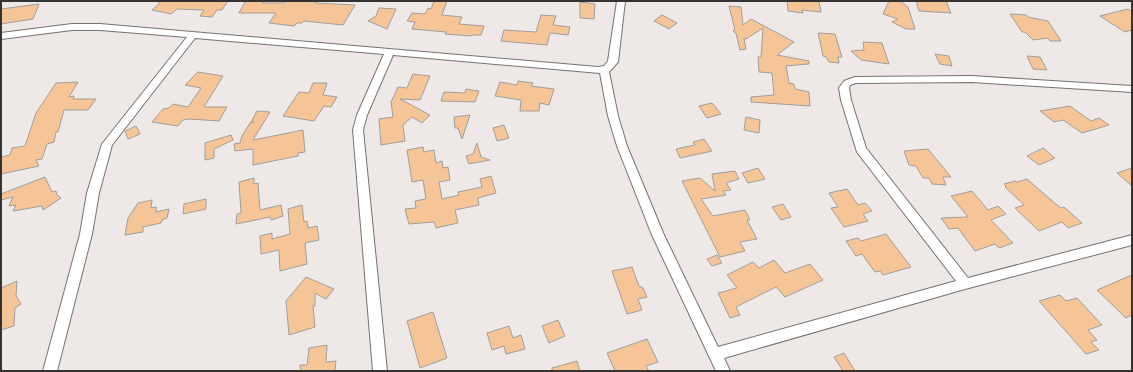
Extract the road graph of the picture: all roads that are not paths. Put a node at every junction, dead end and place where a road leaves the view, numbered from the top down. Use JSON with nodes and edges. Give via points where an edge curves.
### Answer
{"nodes":[{"id":1,"x":621,"y":1,"type":"edge"},
{"id":2,"x":193,"y":35,"type":"junction"},
{"id":3,"x":1,"y":36,"type":"edge"},
{"id":4,"x":390,"y":51,"type":"junction"},
{"id":5,"x":604,"y":70,"type":"junction"},
{"id":6,"x":1132,"y":89,"type":"edge"},
{"id":7,"x":1132,"y":240,"type":"edge"},
{"id":8,"x":965,"y":284,"type":"junction"},
{"id":9,"x":716,"y":354,"type":"junction"},
{"id":10,"x":50,"y":371,"type":"edge"},
{"id":11,"x":380,"y":371,"type":"edge"},
{"id":12,"x":723,"y":371,"type":"edge"}],
"edges":[{"from":1,"to":5,"type":"street","via":[[613,62]]},
{"from":2,"to":3,"type":"street","via":[[84,26]]},
{"from":2,"to":4,"type":"street"},
{"from":2,"to":10,"type":"street","via":[[107,144]]},
{"from":4,"to":5,"type":"street"},
{"from":4,"to":11,"type":"street","via":[[358,130]]},
{"from":5,"to":9,"type":"street","via":[[622,146],[658,235]]},
{"from":6,"to":8,"type":"street","via":[[972,79],[880,78],[847,83],[844,88],[846,100],[861,149]]},
{"from":7,"to":8,"type":"street"},
{"from":8,"to":9,"type":"street"},
{"from":9,"to":12,"type":"street"}]}
